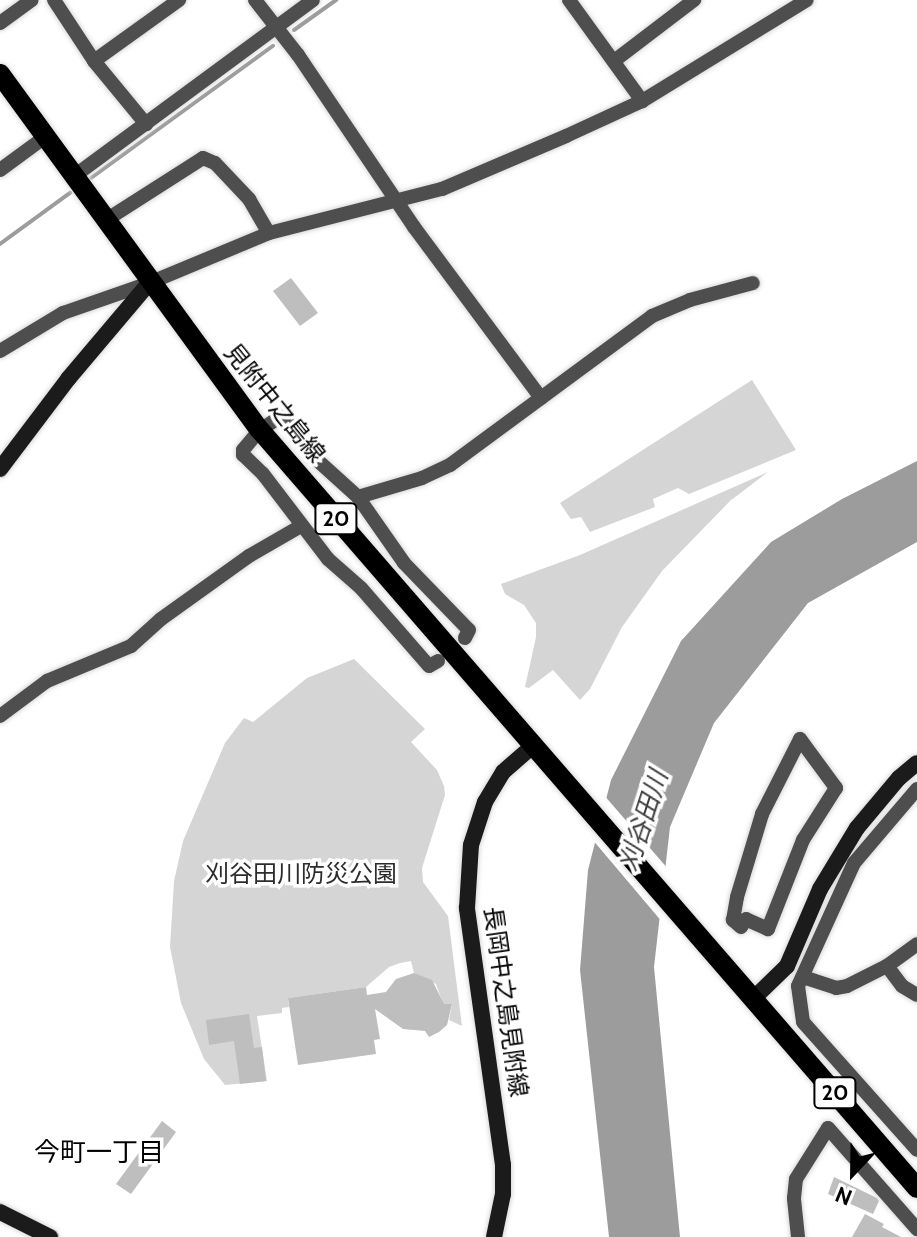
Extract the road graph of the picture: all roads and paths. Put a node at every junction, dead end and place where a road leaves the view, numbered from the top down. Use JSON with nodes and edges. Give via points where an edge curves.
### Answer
{"nodes":[{"id":1,"x":32,"y":0,"type":"edge"},
{"id":2,"x":54,"y":0,"type":"edge"},
{"id":3,"x":179,"y":0,"type":"edge"},
{"id":4,"x":255,"y":0,"type":"edge"},
{"id":5,"x":313,"y":0,"type":"edge"},
{"id":6,"x":569,"y":0,"type":"edge"},
{"id":7,"x":694,"y":0,"type":"edge"},
{"id":8,"x":807,"y":0,"type":"edge"},
{"id":9,"x":0,"y":23,"type":"edge"},
{"id":10,"x":275,"y":27,"type":"junction"},
{"id":11,"x":94,"y":61,"type":"junction"},
{"id":12,"x":614,"y":61,"type":"junction"},
{"id":13,"x":0,"y":74,"type":"edge"},
{"id":14,"x":642,"y":101,"type":"junction"},
{"id":15,"x":146,"y":124,"type":"junction"},
{"id":16,"x":45,"y":137,"type":"junction"},
{"id":17,"x":0,"y":170,"type":"edge"},
{"id":18,"x":73,"y":177,"type":"junction"},
{"id":19,"x":398,"y":202,"type":"junction"},
{"id":20,"x":106,"y":220,"type":"junction"},
{"id":21,"x":269,"y":233,"type":"junction"},
{"id":22,"x":149,"y":283,"type":"junction"},
{"id":23,"x":753,"y":283,"type":"dead end"},
{"id":24,"x":0,"y":351,"type":"edge"},
{"id":25,"x":541,"y":398,"type":"junction"},
{"id":26,"x":260,"y":430,"type":"junction"},
{"id":27,"x":0,"y":469,"type":"edge"},
{"id":28,"x":358,"y":497,"type":"junction"},
{"id":29,"x":301,"y":526,"type":"junction"},
{"id":30,"x":465,"y":638,"type":"dead end"},
{"id":31,"x":438,"y":661,"type":"dead end"},
{"id":32,"x":0,"y":716,"type":"edge"},
{"id":33,"x":800,"y":739,"type":"joint"},
{"id":34,"x":534,"y":745,"type":"junction"},
{"id":35,"x":917,"y":763,"type":"edge"},
{"id":36,"x":917,"y":789,"type":"edge"},
{"id":37,"x":917,"y":944,"type":"edge"},
{"id":38,"x":887,"y":966,"type":"junction"},
{"id":39,"x":803,"y":977,"type":"junction"},
{"id":40,"x":917,"y":995,"type":"edge"},
{"id":41,"x":753,"y":999,"type":"junction"},
{"id":42,"x":917,"y":1150,"type":"edge"},
{"id":43,"x":917,"y":1188,"type":"edge"},
{"id":44,"x":0,"y":1212,"type":"edge"},
{"id":45,"x":917,"y":1229,"type":"edge"},
{"id":46,"x":50,"y":1237,"type":"edge"},
{"id":47,"x":494,"y":1237,"type":"edge"},
{"id":48,"x":798,"y":1237,"type":"edge"}],
"edges":[{"from":1,"to":9,"type":"street"},
{"from":2,"to":11,"type":"street"},
{"from":3,"to":11,"type":"street"},
{"from":4,"to":10,"type":"street"},
{"from":5,"to":10,"type":"street"},
{"from":6,"to":12,"type":"street"},
{"from":7,"to":12,"type":"street"},
{"from":8,"to":14,"type":"street"},
{"from":10,"to":15,"type":"street"},
{"from":10,"to":19,"type":"street"},
{"from":11,"to":15,"type":"street"},
{"from":12,"to":14,"type":"street"},
{"from":13,"to":16,"type":"main road","name":"見附中之島線","number":"20"},
{"from":14,"to":19,"type":"street","via":[[468,179]]},
{"from":15,"to":18,"type":"street"},
{"from":16,"to":17,"type":"street"},
{"from":16,"to":18,"type":"main road","name":"見附中之島線","number":"20"},
{"from":18,"to":20,"type":"main road","name":"見附中之島線","number":"20"},
{"from":19,"to":21,"type":"street"},
{"from":19,"to":25,"type":"street"},
{"from":20,"to":21,"type":"street","via":[[203,158],[215,163],[249,199]]},
{"from":20,"to":22,"type":"main road","name":"見附中之島線","number":"20"},
{"from":21,"to":22,"type":"street"},
{"from":22,"to":24,"type":"street","via":[[63,313]]},
{"from":22,"to":26,"type":"main road","name":"見附中之島線","number":"20"},
{"from":22,"to":27,"type":"main road"},
{"from":23,"to":25,"type":"street","via":[[652,316]]},
{"from":25,"to":28,"type":"street","via":[[450,465]]},
{"from":26,"to":28,"type":"street","via":[[280,417],[287,419],[316,459]]},
{"from":26,"to":29,"type":"street","via":[[243,455]]},
{"from":26,"to":34,"type":"main road","name":"見附中之島線","number":"20"},
{"from":28,"to":30,"type":"street","via":[[404,563],[469,630]]},
{"from":29,"to":31,"type":"street","via":[[429,666]]},
{"from":29,"to":32,"type":"street","via":[[249,556],[131,646],[47,681]]},
{"from":33,"to":33,"type":"street","via":[[836,788],[803,840],[768,929],[746,919],[741,927],[733,920],[758,827]]},
{"from":34,"to":41,"type":"main road","number":"20"},
{"from":34,"to":47,"type":"main road","name":"長岡中之島見附線","via":[[494,785],[471,845],[467,908],[503,1165]]},
{"from":35,"to":41,"type":"main road","via":[[857,828],[820,889],[787,966]]},
{"from":36,"to":39,"type":"street","via":[[854,863]]},
{"from":37,"to":38,"type":"street"},
{"from":38,"to":39,"type":"street","via":[[836,988]]},
{"from":38,"to":40,"type":"street"},
{"from":39,"to":42,"type":"street","via":[[798,986],[803,1022]]},
{"from":41,"to":43,"type":"main road","number":"20"},
{"from":44,"to":46,"type":"main road"},
{"from":45,"to":48,"type":"street","via":[[828,1128],[796,1179]]}]}
